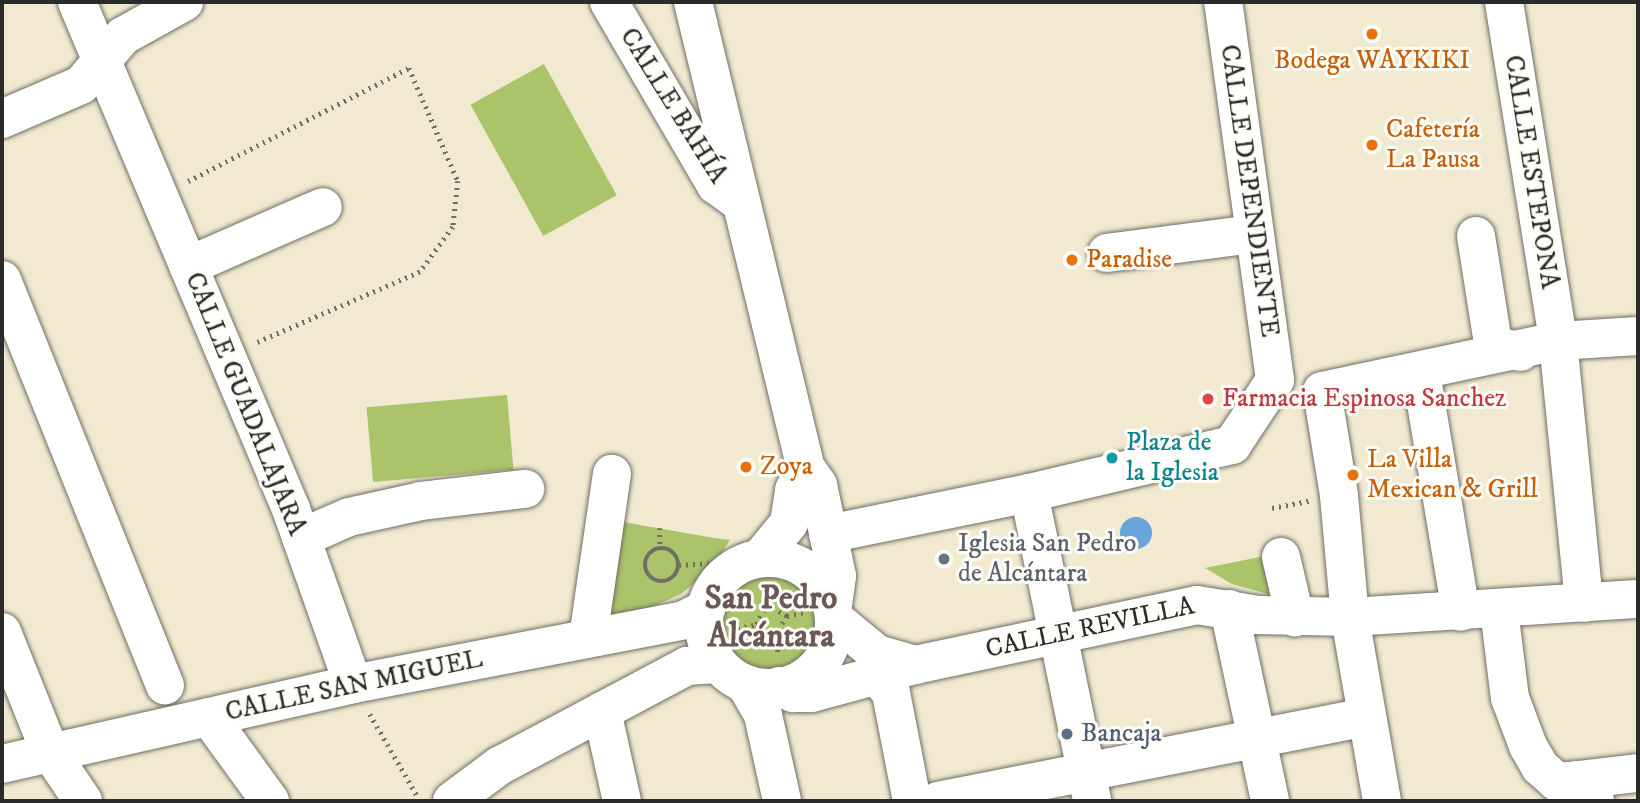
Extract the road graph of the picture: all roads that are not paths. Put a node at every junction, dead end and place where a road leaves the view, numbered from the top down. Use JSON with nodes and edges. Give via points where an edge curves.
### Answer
{"nodes":[{"id":1,"x":77,"y":2,"type":"edge"},
{"id":2,"x":184,"y":2,"type":"edge"},
{"id":3,"x":609,"y":2,"type":"edge"},
{"id":4,"x":693,"y":2,"type":"edge"},
{"id":5,"x":1223,"y":2,"type":"edge"},
{"id":6,"x":1504,"y":2,"type":"edge"},
{"id":7,"x":141,"y":12,"type":"edge"},
{"id":8,"x":102,"y":64,"type":"junction"},
{"id":9,"x":716,"y":95,"type":"junction"},
{"id":10,"x":670,"y":107,"type":"junction"},
{"id":11,"x":2,"y":119,"type":"edge"},
{"id":12,"x":743,"y":204,"type":"junction"},
{"id":13,"x":323,"y":207,"type":"dead end"},
{"id":14,"x":1254,"y":234,"type":"junction"},
{"id":15,"x":1476,"y":236,"type":"dead end"},
{"id":16,"x":1107,"y":253,"type":"dead end"},
{"id":17,"x":188,"y":266,"type":"junction"},
{"id":18,"x":2,"y":280,"type":"edge"},
{"id":19,"x":1638,"y":336,"type":"edge"},
{"id":20,"x":1558,"y":341,"type":"junction"},
{"id":21,"x":1520,"y":352,"type":"junction"},
{"id":22,"x":1421,"y":373,"type":"junction"},
{"id":23,"x":806,"y":468,"type":"junction"},
{"id":24,"x":612,"y":474,"type":"dead end"},
{"id":25,"x":525,"y":489,"type":"dead end"},
{"id":26,"x":1029,"y":493,"type":"junction"},
{"id":27,"x":828,"y":534,"type":"junction"},
{"id":28,"x":301,"y":538,"type":"junction"},
{"id":29,"x":1281,"y":557,"type":"dead end"},
{"id":30,"x":755,"y":559,"type":"junction"},
{"id":31,"x":1638,"y":599,"type":"edge"},
{"id":32,"x":1584,"y":603,"type":"junction"},
{"id":33,"x":1229,"y":609,"type":"junction"},
{"id":34,"x":1499,"y":610,"type":"junction"},
{"id":35,"x":834,"y":611,"type":"junction"},
{"id":36,"x":1461,"y":612,"type":"junction"},
{"id":37,"x":1295,"y":617,"type":"junction"},
{"id":38,"x":1350,"y":617,"type":"junction"},
{"id":39,"x":2,"y":632,"type":"edge"},
{"id":40,"x":1058,"y":634,"type":"junction"},
{"id":41,"x":588,"y":638,"type":"junction"},
{"id":42,"x":734,"y":655,"type":"junction"},
{"id":43,"x":915,"y":665,"type":"junction"},
{"id":44,"x":879,"y":678,"type":"junction"},
{"id":45,"x":353,"y":684,"type":"junction"},
{"id":46,"x":165,"y":686,"type":"dead end"},
{"id":47,"x":602,"y":711,"type":"junction"},
{"id":48,"x":209,"y":717,"type":"junction"},
{"id":49,"x":1365,"y":717,"type":"junction"},
{"id":50,"x":1256,"y":739,"type":"junction"},
{"id":51,"x":50,"y":751,"type":"junction"},
{"id":52,"x":2,"y":764,"type":"edge"},
{"id":53,"x":1638,"y":773,"type":"edge"},
{"id":54,"x":1089,"y":787,"type":"edge"},
{"id":55,"x":1565,"y":791,"type":"edge"},
{"id":56,"x":83,"y":801,"type":"edge"},
{"id":57,"x":270,"y":801,"type":"edge"},
{"id":58,"x":452,"y":801,"type":"edge"},
{"id":59,"x":622,"y":801,"type":"edge"},
{"id":60,"x":782,"y":801,"type":"edge"},
{"id":61,"x":912,"y":801,"type":"edge"},
{"id":62,"x":938,"y":801,"type":"edge"},
{"id":63,"x":1270,"y":801,"type":"edge"},
{"id":64,"x":1382,"y":801,"type":"edge"}],
"edges":[{"from":1,"to":8,"type":"street","name":"CALLE GUADALAJARA"},
{"from":2,"to":7,"type":"street"},
{"from":3,"to":10,"type":"street","name":"CALLE BAHÍA"},
{"from":4,"to":9,"type":"street"},
{"from":5,"to":14,"type":"street","name":"CALLE DEPENDIENTE"},
{"from":6,"to":20,"type":"street","name":"CALLE ESTEPONA"},
{"from":7,"to":8,"type":"street"},
{"from":8,"to":11,"type":"street","via":[[81,85]]},
{"from":8,"to":17,"type":"street","name":"CALLE GUADALAJARA"},
{"from":9,"to":10,"type":"street"},
{"from":9,"to":12,"type":"street"},
{"from":10,"to":12,"type":"street","name":"CALLE BAHÍA","via":[[716,185]]},
{"from":12,"to":23,"type":"street"},
{"from":13,"to":17,"type":"street"},
{"from":14,"to":16,"type":"street"},
{"from":14,"to":26,"type":"street","name":"CALLE DEPENDIENTE","via":[[1275,380],[1232,445]]},
{"from":15,"to":21,"type":"street","via":[[1492,337],[1498,346]]},
{"from":17,"to":28,"type":"street","name":"CALLE GUADALAJARA"},
{"from":18,"to":46,"type":"street"},
{"from":19,"to":20,"type":"street"},
{"from":20,"to":21,"type":"street"},
{"from":20,"to":32,"type":"street","name":"CALLE ESTEPONA"},
{"from":21,"to":22,"type":"street"},
{"from":22,"to":36,"type":"street"},
{"from":22,"to":38,"type":"street","via":[[1322,391],[1339,495]]},
{"from":23,"to":27,"type":"street","via":[[818,485]]},
{"from":23,"to":30,"type":"street","via":[[794,491],[789,523]]},
{"from":24,"to":41,"type":"street"},
{"from":25,"to":28,"type":"street","via":[[421,501],[349,517]]},
{"from":26,"to":27,"type":"street"},
{"from":26,"to":40,"type":"street"},
{"from":27,"to":35,"type":"street","via":[[837,576]]},
{"from":28,"to":45,"type":"street","name":"CALLE GUADALAJARA"},
{"from":29,"to":37,"type":"street"},
{"from":30,"to":35,"type":"street","name":"CALLE REVILLA","via":[[792,561],[811,572]]},
{"from":30,"to":42,"type":"street","via":[[726,574]]},
{"from":31,"to":32,"type":"street","name":"CALLE REVILLA"},
{"from":32,"to":34,"type":"street","name":"CALLE REVILLA"},
{"from":33,"to":37,"type":"street","name":"CALLE REVILLA"},
{"from":33,"to":40,"type":"street","name":"CALLE REVILLA","via":[[1197,605]]},
{"from":33,"to":50,"type":"street"},
{"from":34,"to":36,"type":"street","name":"CALLE REVILLA"},
{"from":34,"to":55,"type":"street","via":[[1510,698],[1540,767]]},
{"from":35,"to":42,"type":"street","via":[[833,641],[817,667],[799,680]]},
{"from":35,"to":43,"type":"street","name":"CALLE REVILLA","via":[[877,654]]},
{"from":36,"to":38,"type":"street","name":"CALLE REVILLA"},
{"from":37,"to":38,"type":"street","name":"CALLE REVILLA"},
{"from":38,"to":49,"type":"street"},
{"from":39,"to":51,"type":"street"},
{"from":40,"to":43,"type":"street","name":"CALLE REVILLA"},
{"from":40,"to":54,"type":"street"},
{"from":41,"to":42,"type":"street","name":"CALLE SAN MIGUEL","via":[[684,620]]},
{"from":41,"to":45,"type":"street","name":"CALLE SAN MIGUEL"},
{"from":42,"to":44,"type":"street","name":"CALLE REVILLA","via":[[793,693]]},
{"from":42,"to":47,"type":"street","via":[[687,666]]},
{"from":42,"to":60,"type":"street","via":[[763,715]]},
{"from":43,"to":44,"type":"street","name":"CALLE REVILLA"},
{"from":44,"to":61,"type":"street","via":[[891,693]]},
{"from":45,"to":48,"type":"street","name":"CALLE SAN MIGUEL"},
{"from":47,"to":58,"type":"street","via":[[499,766]]},
{"from":47,"to":59,"type":"street"},
{"from":48,"to":51,"type":"street","name":"CALLE SAN MIGUEL"},
{"from":48,"to":57,"type":"street"},
{"from":49,"to":50,"type":"street"},
{"from":49,"to":64,"type":"street"},
{"from":50,"to":54,"type":"street"},
{"from":50,"to":63,"type":"street"},
{"from":51,"to":52,"type":"street","name":"CALLE SAN MIGUEL"},
{"from":51,"to":56,"type":"street"},
{"from":53,"to":55,"type":"street"},
{"from":54,"to":62,"type":"street"}]}
